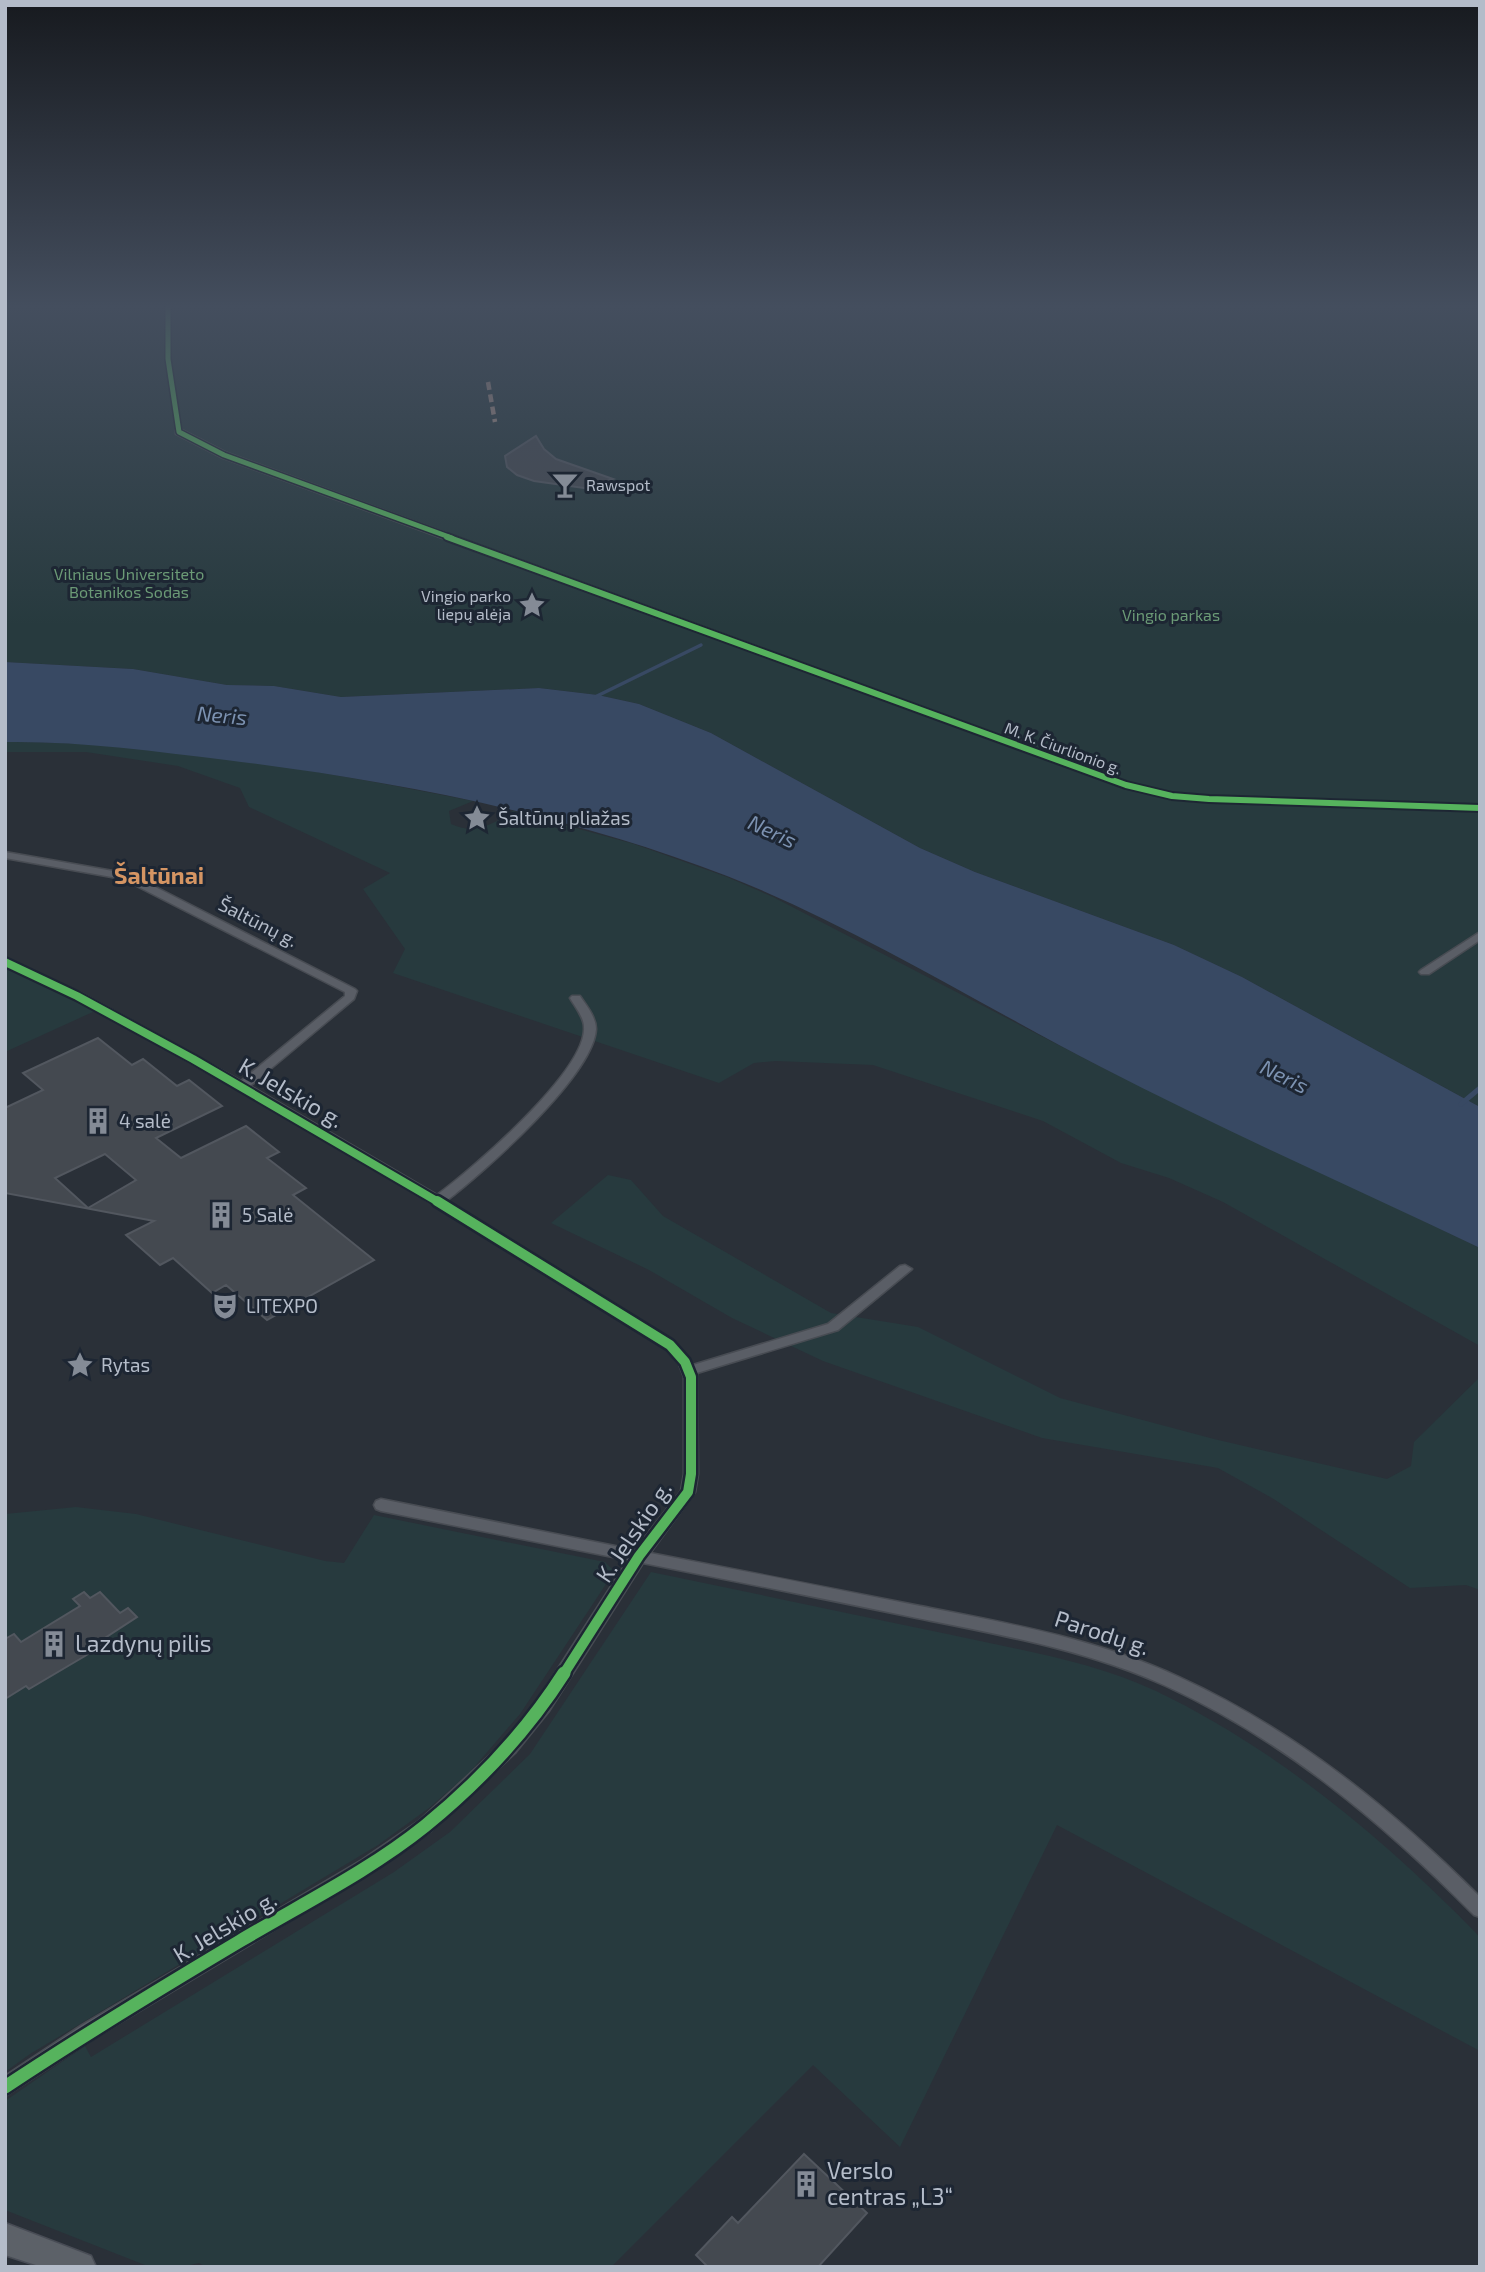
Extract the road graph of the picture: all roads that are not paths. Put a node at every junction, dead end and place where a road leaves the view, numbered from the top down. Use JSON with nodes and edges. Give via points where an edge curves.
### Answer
{"nodes":[{"id":1,"x":178,"y":432,"type":"dead end"},
{"id":2,"x":658,"y":612,"type":"joint"},
{"id":3,"x":1480,"y":808,"type":"edge"},
{"id":4,"x":5,"y":855,"type":"edge"},
{"id":5,"x":1480,"y":935,"type":"edge"},
{"id":6,"x":5,"y":962,"type":"edge"},
{"id":7,"x":1425,"y":972,"type":"dead end"},
{"id":8,"x":576,"y":998,"type":"dead end"},
{"id":9,"x":242,"y":1086,"type":"junction"},
{"id":10,"x":438,"y":1201,"type":"junction"},
{"id":11,"x":905,"y":1269,"type":"dead end"},
{"id":12,"x":688,"y":1371,"type":"junction"},
{"id":13,"x":381,"y":1505,"type":"dead end"},
{"id":14,"x":639,"y":1556,"type":"junction"},
{"id":15,"x":1480,"y":1909,"type":"edge"},
{"id":16,"x":5,"y":2087,"type":"edge"},
{"id":17,"x":5,"y":2239,"type":"edge"},
{"id":18,"x":80,"y":2267,"type":"edge"}],
"edges":[{"from":1,"to":2,"type":"street","via":[[224,455]]},
{"from":2,"to":3,"type":"street","name":"M. K. Čiurlionio g.","via":[[1151,792],[1209,799]]},
{"from":4,"to":9,"type":"street","name":"Šaltūnų g.","via":[[126,876],[351,991],[350,997]]},
{"from":5,"to":7,"type":"street"},
{"from":6,"to":9,"type":"street","name":"K. Jelskio g.","via":[[42,977]]},
{"from":8,"to":10,"type":"street","via":[[590,1022],[590,1035],[578,1059],[498,1151]]},
{"from":9,"to":10,"type":"street","name":"K. Jelskio g."},
{"from":10,"to":12,"type":"street","name":"K. Jelskio g.","via":[[670,1345]]},
{"from":11,"to":12,"type":"street","via":[[834,1327]]},
{"from":12,"to":14,"type":"street","name":"K. Jelskio g.","via":[[688,1492]]},
{"from":13,"to":14,"type":"street"},
{"from":14,"to":15,"type":"street","name":"Parodų g.","via":[[1040,1636],[1172,1681],[1303,1757],[1401,1833]]},
{"from":14,"to":16,"type":"street","name":"K. Jelskio g.","via":[[543,1706],[509,1748],[425,1826]]},
{"from":17,"to":18,"type":"main road"}]}
